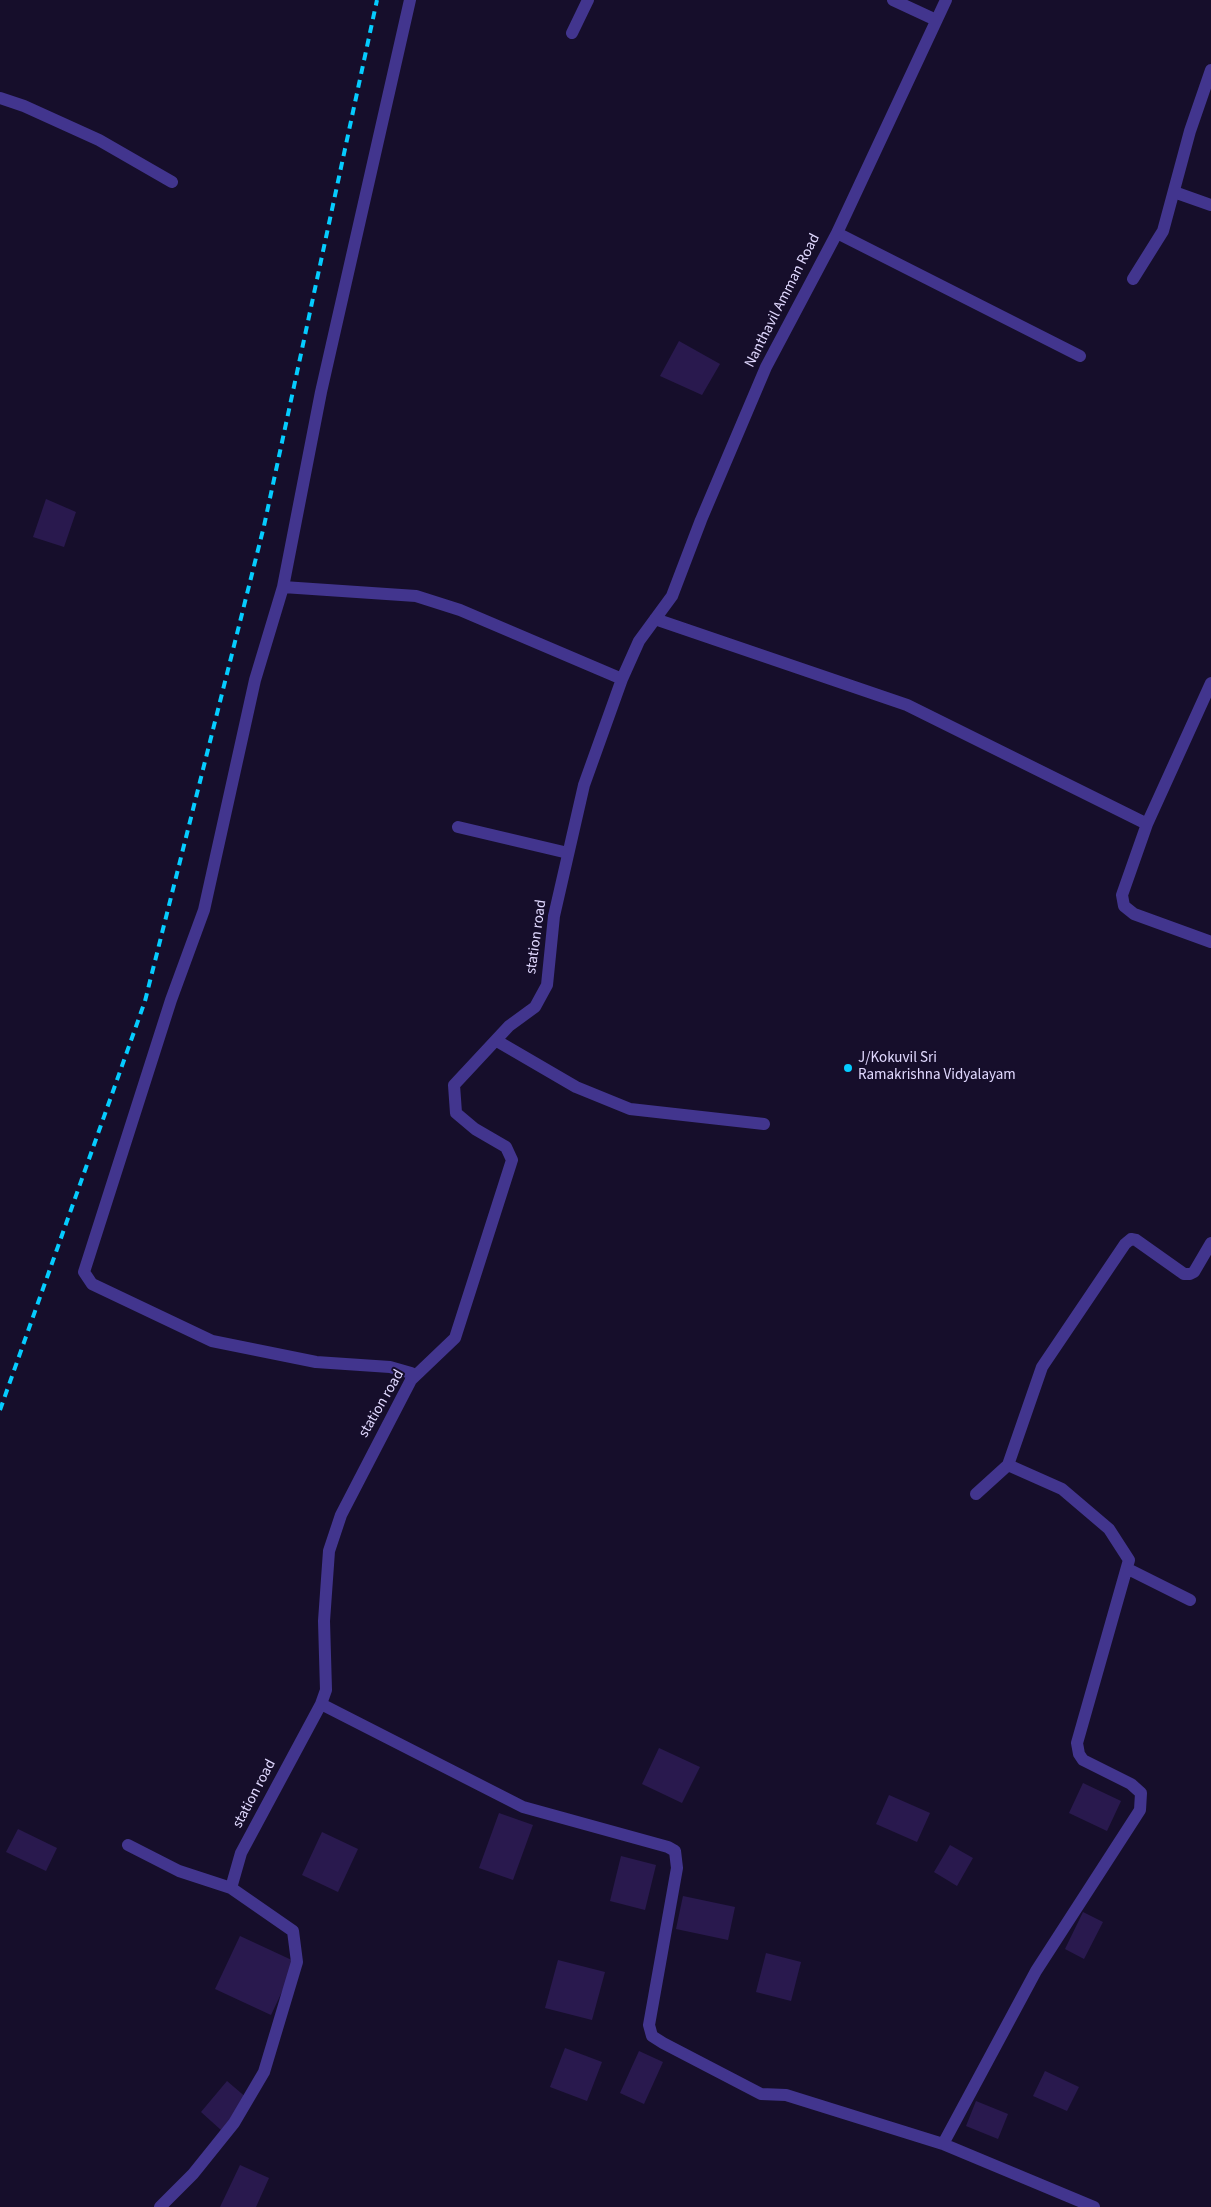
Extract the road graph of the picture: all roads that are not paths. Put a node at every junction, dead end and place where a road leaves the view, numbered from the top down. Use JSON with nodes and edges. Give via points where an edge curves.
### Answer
{"nodes":[{"id":1,"x":410,"y":0,"type":"edge"},
{"id":2,"x":588,"y":0,"type":"edge"},
{"id":3,"x":893,"y":0,"type":"edge"},
{"id":4,"x":946,"y":0,"type":"edge"},
{"id":5,"x":936,"y":20,"type":"junction"},
{"id":6,"x":572,"y":33,"type":"dead end"},
{"id":7,"x":1211,"y":70,"type":"edge"},
{"id":8,"x":0,"y":98,"type":"edge"},
{"id":9,"x":172,"y":182,"type":"dead end"},
{"id":10,"x":1174,"y":192,"type":"junction"},
{"id":11,"x":1211,"y":205,"type":"edge"},
{"id":12,"x":837,"y":232,"type":"junction"},
{"id":13,"x":1133,"y":280,"type":"dead end"},
{"id":14,"x":1080,"y":356,"type":"dead end"},
{"id":15,"x":283,"y":587,"type":"junction"},
{"id":16,"x":655,"y":619,"type":"junction"},
{"id":17,"x":622,"y":679,"type":"junction"},
{"id":18,"x":1211,"y":683,"type":"edge"},
{"id":19,"x":1148,"y":824,"type":"junction"},
{"id":20,"x":458,"y":827,"type":"dead end"},
{"id":21,"x":568,"y":853,"type":"junction"},
{"id":22,"x":1211,"y":942,"type":"edge"},
{"id":23,"x":496,"y":1041,"type":"junction"},
{"id":24,"x":764,"y":1124,"type":"dead end"},
{"id":25,"x":1211,"y":1243,"type":"edge"},
{"id":26,"x":411,"y":1380,"type":"junction"},
{"id":27,"x":1008,"y":1465,"type":"junction"},
{"id":28,"x":976,"y":1494,"type":"dead end"},
{"id":29,"x":1128,"y":1569,"type":"junction"},
{"id":30,"x":1190,"y":1600,"type":"dead end"},
{"id":31,"x":321,"y":1704,"type":"junction"},
{"id":32,"x":128,"y":1846,"type":"dead end"},
{"id":33,"x":230,"y":1888,"type":"junction"},
{"id":34,"x":943,"y":2144,"type":"junction"},
{"id":35,"x":160,"y":2207,"type":"edge"},
{"id":36,"x":1094,"y":2207,"type":"edge"}],
"edges":[{"from":1,"to":15,"type":"street","via":[[321,392]]},
{"from":2,"to":6,"type":"street"},
{"from":3,"to":5,"type":"street"},
{"from":4,"to":5,"type":"street","name":"Nanthavil Amman Road"},
{"from":5,"to":12,"type":"street","name":"Nanthavil Amman Road"},
{"from":7,"to":10,"type":"street"},
{"from":8,"to":9,"type":"street","via":[[100,140]]},
{"from":10,"to":11,"type":"street"},
{"from":10,"to":13,"type":"street","via":[[1163,231]]},
{"from":12,"to":14,"type":"street"},
{"from":12,"to":16,"type":"street","name":"Nanthavil Amman Road","via":[[766,367],[672,596]]},
{"from":15,"to":17,"type":"street","via":[[416,596],[460,610]]},
{"from":15,"to":26,"type":"street","via":[[255,680],[204,910],[171,1000],[84,1272],[92,1284],[212,1341],[316,1362],[390,1367],[411,1373]]},
{"from":16,"to":17,"type":"street","name":"station road","via":[[639,641]]},
{"from":16,"to":19,"type":"street","via":[[907,705]]},
{"from":17,"to":21,"type":"street","name":"station road","via":[[584,785]]},
{"from":18,"to":19,"type":"street"},
{"from":19,"to":22,"type":"street","via":[[1122,895],[1124,906],[1134,914]]},
{"from":20,"to":21,"type":"street"},
{"from":21,"to":23,"type":"street","name":"station road","via":[[554,916],[546,985],[535,1007],[509,1026]]},
{"from":23,"to":24,"type":"street","via":[[576,1087],[630,1109]]},
{"from":23,"to":26,"type":"street","name":"station road","via":[[454,1084],[456,1113],[475,1129],[506,1147],[512,1160],[455,1338]]},
{"from":25,"to":27,"type":"street","via":[[1190,1274],[1184,1274],[1136,1240],[1131,1239],[1125,1244],[1042,1367]]},
{"from":26,"to":31,"type":"street","name":"station road","via":[[341,1515],[329,1551],[324,1621],[326,1690]]},
{"from":27,"to":28,"type":"street"},
{"from":27,"to":29,"type":"street","via":[[1062,1489],[1109,1529],[1129,1560]]},
{"from":29,"to":30,"type":"street"},
{"from":29,"to":34,"type":"street","via":[[1077,1743],[1078,1754],[1083,1760],[1131,1784],[1141,1793],[1140,1810],[1036,1971]]},
{"from":31,"to":33,"type":"street","name":"station road","via":[[241,1853]]},
{"from":31,"to":34,"type":"street","via":[[523,1807],[675,1851],[677,1868],[649,2025],[652,2036],[761,2094],[786,2095]]},
{"from":32,"to":33,"type":"street","via":[[179,1871]]},
{"from":33,"to":35,"type":"street","via":[[293,1931],[297,1962],[264,2072],[234,2123],[193,2174]]},
{"from":34,"to":36,"type":"street"}]}
